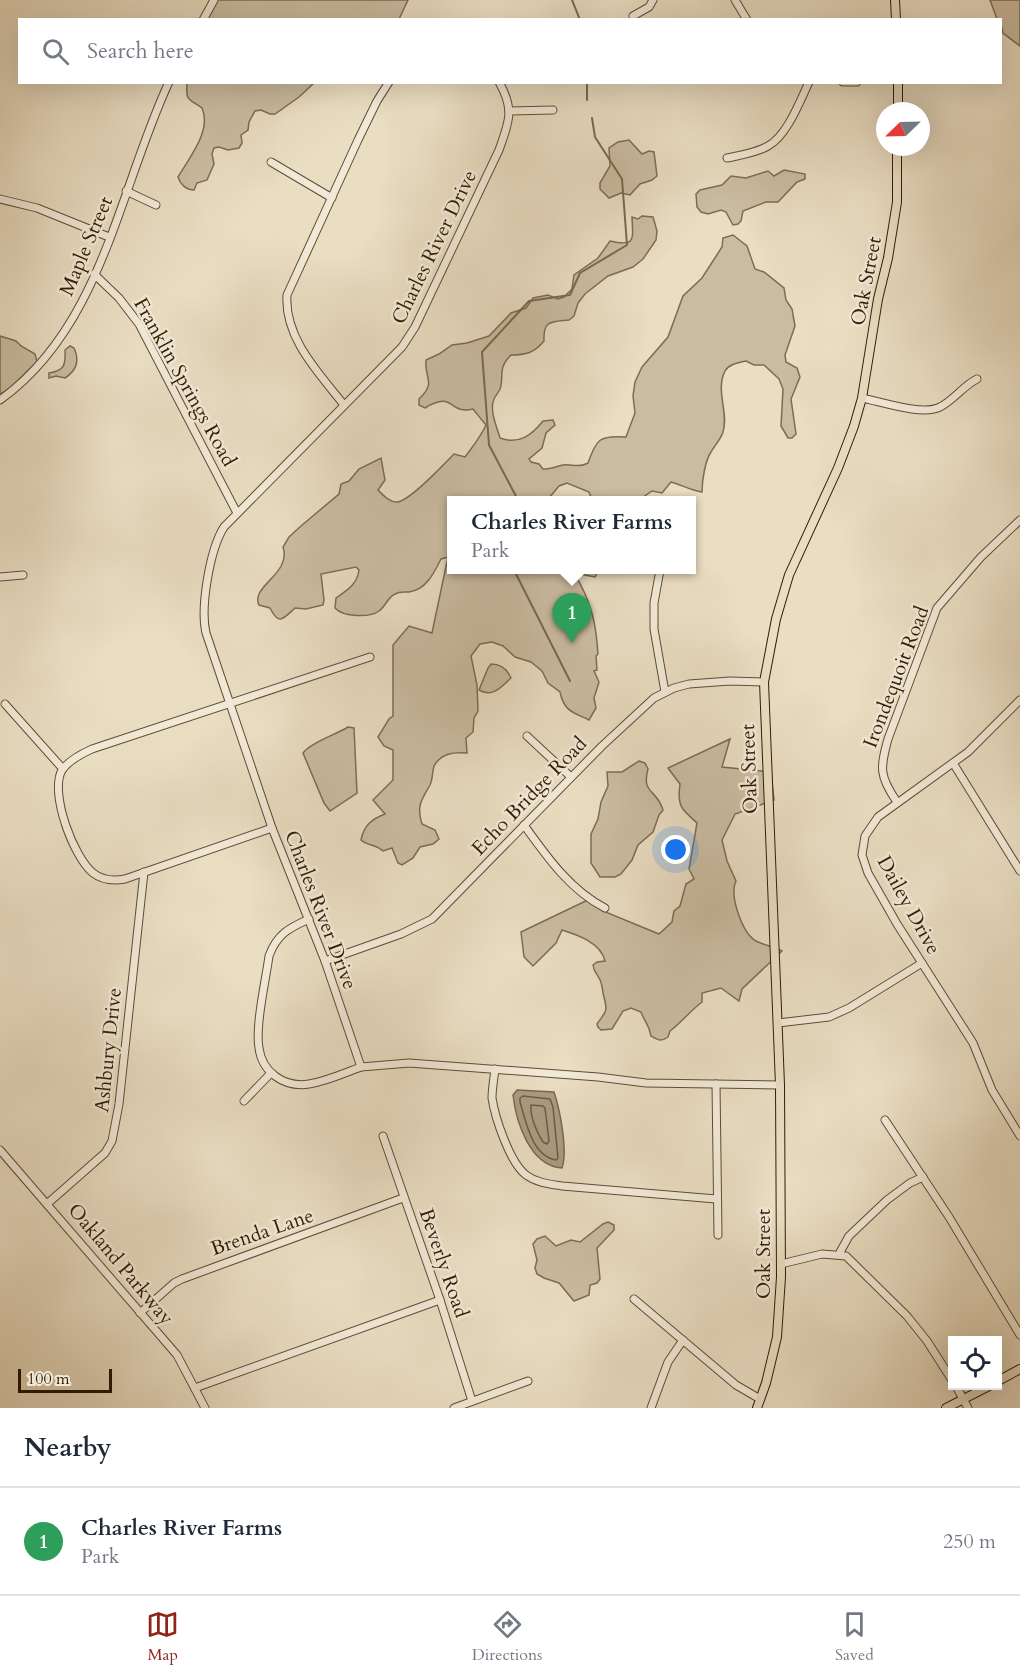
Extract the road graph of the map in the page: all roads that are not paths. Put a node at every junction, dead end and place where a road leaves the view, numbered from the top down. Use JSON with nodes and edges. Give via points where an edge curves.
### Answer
{"nodes":[{"id":1,"x":653,"y":0,"type":"edge"},
{"id":2,"x":735,"y":0,"type":"edge"},
{"id":3,"x":896,"y":0,"type":"edge"},
{"id":4,"x":212,"y":1,"type":"edge"},
{"id":5,"x":633,"y":16,"type":"dead end"},
{"id":6,"x":204,"y":18,"type":"edge"},
{"id":7,"x":746,"y":18,"type":"edge"},
{"id":8,"x":896,"y":18,"type":"edge"},
{"id":9,"x":168,"y":84,"type":"edge"},
{"id":10,"x":388,"y":84,"type":"edge"},
{"id":11,"x":500,"y":84,"type":"edge"},
{"id":12,"x":808,"y":84,"type":"edge"},
{"id":13,"x":898,"y":84,"type":"edge"},
{"id":14,"x":898,"y":102,"type":"edge"},
{"id":15,"x":553,"y":110,"type":"dead end"},
{"id":16,"x":510,"y":111,"type":"junction"},
{"id":17,"x":897,"y":156,"type":"edge"},
{"id":18,"x":727,"y":158,"type":"dead end"},
{"id":19,"x":271,"y":162,"type":"dead end"},
{"id":20,"x":126,"y":191,"type":"junction"},
{"id":21,"x":332,"y":198,"type":"junction"},
{"id":22,"x":0,"y":199,"type":"edge"},
{"id":23,"x":156,"y":205,"type":"dead end"},
{"id":24,"x":109,"y":237,"type":"junction"},
{"id":25,"x":94,"y":274,"type":"junction"},
{"id":26,"x":977,"y":379,"type":"dead end"},
{"id":27,"x":862,"y":398,"type":"junction"},
{"id":28,"x":0,"y":400,"type":"edge"},
{"id":29,"x":344,"y":405,"type":"junction"},
{"id":30,"x":237,"y":513,"type":"junction"},
{"id":31,"x":1020,"y":520,"type":"edge"},
{"id":32,"x":659,"y":574,"type":"edge"},
{"id":33,"x":23,"y":575,"type":"dead end"},
{"id":34,"x":0,"y":577,"type":"edge"},
{"id":35,"x":370,"y":657,"type":"dead end"},
{"id":36,"x":764,"y":682,"type":"junction"},
{"id":37,"x":664,"y":692,"type":"junction"},
{"id":38,"x":1020,"y":700,"type":"edge"},
{"id":39,"x":229,"y":703,"type":"junction"},
{"id":40,"x":5,"y":704,"type":"dead end"},
{"id":41,"x":527,"y":736,"type":"dead end"},
{"id":42,"x":953,"y":763,"type":"junction"},
{"id":43,"x":63,"y":769,"type":"junction"},
{"id":44,"x":571,"y":777,"type":"junction"},
{"id":45,"x":897,"y":802,"type":"junction"},
{"id":46,"x":524,"y":825,"type":"junction"},
{"id":47,"x":272,"y":828,"type":"junction"},
{"id":48,"x":1020,"y":871,"type":"edge"},
{"id":49,"x":144,"y":872,"type":"junction"},
{"id":50,"x":605,"y":908,"type":"dead end"},
{"id":51,"x":309,"y":919,"type":"junction"},
{"id":52,"x":326,"y":961,"type":"junction"},
{"id":53,"x":922,"y":963,"type":"junction"},
{"id":54,"x":778,"y":1023,"type":"junction"},
{"id":55,"x":361,"y":1066,"type":"junction"},
{"id":56,"x":495,"y":1069,"type":"junction"},
{"id":57,"x":271,"y":1073,"type":"junction"},
{"id":58,"x":716,"y":1084,"type":"junction"},
{"id":59,"x":780,"y":1085,"type":"junction"},
{"id":60,"x":244,"y":1101,"type":"dead end"},
{"id":61,"x":885,"y":1120,"type":"dead end"},
{"id":62,"x":383,"y":1136,"type":"dead end"},
{"id":63,"x":1020,"y":1136,"type":"edge"},
{"id":64,"x":0,"y":1150,"type":"edge"},
{"id":65,"x":923,"y":1177,"type":"junction"},
{"id":66,"x":403,"y":1198,"type":"junction"},
{"id":67,"x":716,"y":1199,"type":"junction"},
{"id":68,"x":47,"y":1204,"type":"junction"},
{"id":69,"x":718,"y":1235,"type":"dead end"},
{"id":70,"x":839,"y":1254,"type":"junction"},
{"id":71,"x":781,"y":1264,"type":"junction"},
{"id":72,"x":634,"y":1299,"type":"dead end"},
{"id":73,"x":440,"y":1300,"type":"junction"},
{"id":74,"x":140,"y":1313,"type":"junction"},
{"id":75,"x":1020,"y":1335,"type":"edge"},
{"id":76,"x":683,"y":1340,"type":"junction"},
{"id":77,"x":1020,"y":1368,"type":"edge"},
{"id":78,"x":948,"y":1374,"type":"edge"},
{"id":79,"x":1002,"y":1379,"type":"edge"},
{"id":80,"x":528,"y":1382,"type":"dead end"},
{"id":81,"x":195,"y":1388,"type":"junction"},
{"id":82,"x":958,"y":1390,"type":"edge"},
{"id":83,"x":981,"y":1390,"type":"edge"},
{"id":84,"x":964,"y":1399,"type":"junction"},
{"id":85,"x":471,"y":1401,"type":"junction"},
{"id":86,"x":758,"y":1404,"type":"edge"},
{"id":87,"x":205,"y":1408,"type":"edge"},
{"id":88,"x":454,"y":1408,"type":"edge"},
{"id":89,"x":651,"y":1408,"type":"edge"},
{"id":90,"x":946,"y":1408,"type":"edge"},
{"id":91,"x":968,"y":1408,"type":"edge"}],
"edges":[{"from":1,"to":5,"type":"street"},
{"from":2,"to":7,"type":"street"},
{"from":3,"to":8,"type":"main road"},
{"from":4,"to":6,"type":"street"},
{"from":9,"to":20,"type":"street","name":"Maple Street"},
{"from":10,"to":21,"type":"street"},
{"from":11,"to":16,"type":"street"},
{"from":12,"to":18,"type":"street","via":[[781,135],[771,145]]},
{"from":13,"to":14,"type":"main road"},
{"from":15,"to":16,"type":"street"},
{"from":16,"to":29,"type":"street","name":"Charles River Drive","via":[[499,150],[415,327],[402,347]]},
{"from":17,"to":27,"type":"main road","name":"Oak Street","via":[[897,202]]},
{"from":19,"to":21,"type":"street"},
{"from":20,"to":23,"type":"street"},
{"from":20,"to":24,"type":"street","name":"Maple Street"},
{"from":21,"to":29,"type":"street","via":[[287,296],[286,309],[294,336]]},
{"from":22,"to":24,"type":"street","via":[[37,208]]},
{"from":24,"to":25,"type":"street","name":"Maple Street"},
{"from":25,"to":28,"type":"street","name":"Maple Street","via":[[52,350]]},
{"from":25,"to":30,"type":"street","name":"Franklin Springs Road","via":[[138,324]]},
{"from":26,"to":27,"type":"street","via":[[942,406],[928,411]]},
{"from":27,"to":36,"type":"main road","name":"Oak Street","via":[[838,468],[789,575]]},
{"from":29,"to":30,"type":"street","name":"Charles River Drive"},
{"from":30,"to":39,"type":"street","name":"Charles River Drive","via":[[215,545],[203,622]]},
{"from":31,"to":45,"type":"street","name":"Irondequoit Road","via":[[981,557],[938,608],[882,761],[881,771]]},
{"from":32,"to":37,"type":"street","via":[[654,629]]},
{"from":33,"to":34,"type":"street"},
{"from":35,"to":39,"type":"street"},
{"from":36,"to":37,"type":"street","name":"Echo Bridge Road","via":[[707,682]]},
{"from":36,"to":54,"type":"main road","name":"Oak Street"},
{"from":37,"to":44,"type":"street","name":"Echo Bridge Road","via":[[643,706]]},
{"from":38,"to":42,"type":"street","name":"Dailey Drive"},
{"from":39,"to":43,"type":"street","via":[[92,749]]},
{"from":39,"to":47,"type":"street","name":"Charles River Drive"},
{"from":40,"to":43,"type":"street"},
{"from":41,"to":44,"type":"street"},
{"from":42,"to":45,"type":"street","name":"Dailey Drive"},
{"from":42,"to":48,"type":"street"},
{"from":43,"to":49,"type":"street","via":[[59,802],[82,861],[94,874],[109,879]]},
{"from":44,"to":46,"type":"street","name":"Echo Bridge Road"},
{"from":45,"to":53,"type":"street","name":"Dailey Drive","via":[[872,824],[862,855],[868,873]]},
{"from":46,"to":50,"type":"street","via":[[580,894]]},
{"from":46,"to":52,"type":"street","name":"Echo Bridge Road","via":[[432,919]]},
{"from":47,"to":49,"type":"street"},
{"from":47,"to":51,"type":"street","name":"Charles River Drive"},
{"from":49,"to":68,"type":"street","name":"Ashbury Drive","via":[[112,1141],[98,1160]]},
{"from":51,"to":52,"type":"street","name":"Charles River Drive"},
{"from":51,"to":57,"type":"street","via":[[281,934],[269,956],[258,1047]]},
{"from":52,"to":55,"type":"street","name":"Charles River Drive"},
{"from":53,"to":54,"type":"street","via":[[829,1017]]},
{"from":53,"to":63,"type":"street","name":"Dailey Drive","via":[[973,1043],[992,1090]]},
{"from":54,"to":59,"type":"main road","name":"Oak Street"},
{"from":55,"to":56,"type":"street","via":[[409,1063]]},
{"from":55,"to":57,"type":"street","via":[[302,1084],[286,1082]]},
{"from":56,"to":58,"type":"street","via":[[646,1083]]},
{"from":56,"to":67,"type":"street","via":[[492,1096],[497,1120],[516,1164],[527,1176],[562,1186]]},
{"from":57,"to":60,"type":"street"},
{"from":58,"to":59,"type":"street"},
{"from":58,"to":67,"type":"street"},
{"from":59,"to":71,"type":"main road","name":"Oak Street"},
{"from":61,"to":65,"type":"street"},
{"from":62,"to":66,"type":"street","name":"Beverly Road"},
{"from":64,"to":68,"type":"street","name":"Oakland Parkway"},
{"from":65,"to":70,"type":"street","via":[[887,1200],[849,1236]]},
{"from":65,"to":75,"type":"street"},
{"from":66,"to":73,"type":"street","name":"Beverly Road"},
{"from":66,"to":74,"type":"street","name":"Brenda Lane","via":[[182,1279]]},
{"from":67,"to":69,"type":"street"},
{"from":68,"to":74,"type":"street","name":"Oakland Parkway"},
{"from":70,"to":71,"type":"street"},
{"from":70,"to":78,"type":"street","via":[[852,1261],[906,1316]]},
{"from":71,"to":86,"type":"main road","name":"Oak Street","via":[[777,1337]]},
{"from":72,"to":76,"type":"street"},
{"from":73,"to":81,"type":"street"},
{"from":73,"to":85,"type":"street","name":"Beverly Road"},
{"from":74,"to":81,"type":"street","name":"Oakland Parkway","via":[[177,1355]]},
{"from":76,"to":86,"type":"street"},
{"from":76,"to":89,"type":"street","via":[[668,1362]]},
{"from":77,"to":79,"type":"main road"},
{"from":80,"to":85,"type":"street"},
{"from":81,"to":87,"type":"street","name":"Oakland Parkway"},
{"from":82,"to":84,"type":"street"},
{"from":83,"to":84,"type":"main road"},
{"from":84,"to":90,"type":"main road"},
{"from":84,"to":91,"type":"street"},
{"from":85,"to":88,"type":"street"}]}
